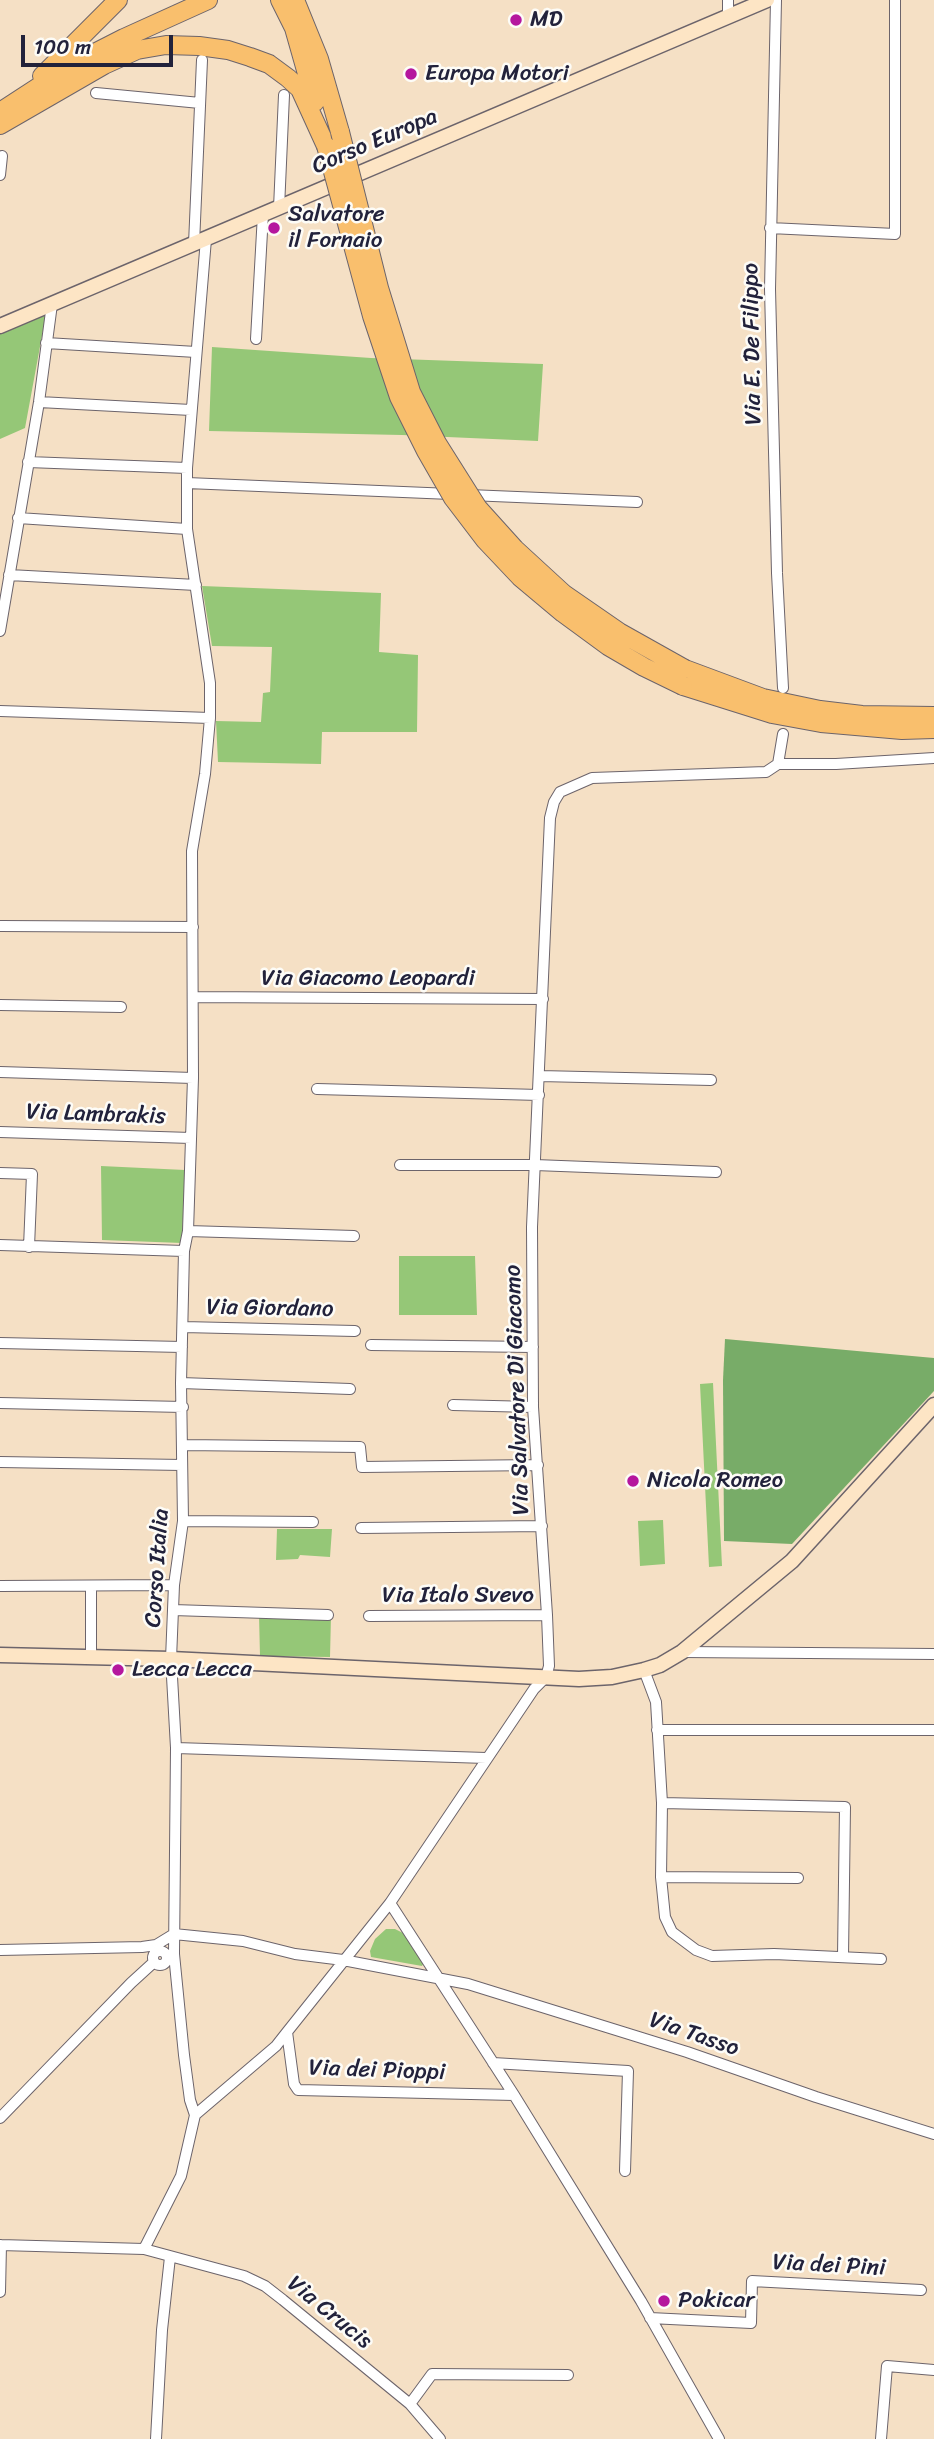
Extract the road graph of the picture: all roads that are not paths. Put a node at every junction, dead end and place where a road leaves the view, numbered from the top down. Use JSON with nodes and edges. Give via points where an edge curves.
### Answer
{"nodes":[{"id":1,"x":118,"y":0,"type":"edge"},
{"id":2,"x":208,"y":0,"type":"edge"},
{"id":3,"x":280,"y":0,"type":"edge"},
{"id":4,"x":295,"y":0,"type":"edge"},
{"id":5,"x":728,"y":0,"type":"edge"},
{"id":6,"x":767,"y":0,"type":"edge"},
{"id":7,"x":776,"y":0,"type":"edge"},
{"id":8,"x":894,"y":0,"type":"edge"},
{"id":9,"x":728,"y":17,"type":"junction"},
{"id":10,"x":202,"y":60,"type":"dead end"},
{"id":11,"x":32,"y":90,"type":"junction"},
{"id":12,"x":96,"y":93,"type":"dead end"},
{"id":13,"x":284,"y":95,"type":"dead end"},
{"id":14,"x":200,"y":103,"type":"junction"},
{"id":15,"x":0,"y":112,"type":"edge"},
{"id":16,"x":0,"y":125,"type":"edge"},
{"id":17,"x":327,"y":146,"type":"junction"},
{"id":18,"x":2,"y":156,"type":"dead end"},
{"id":19,"x":0,"y":175,"type":"edge"},
{"id":20,"x":279,"y":208,"type":"junction"},
{"id":21,"x":263,"y":214,"type":"junction"},
{"id":22,"x":770,"y":228,"type":"junction"},
{"id":23,"x":200,"y":242,"type":"junction"},
{"id":24,"x":52,"y":304,"type":"junction"},
{"id":25,"x":0,"y":326,"type":"edge"},
{"id":26,"x":256,"y":339,"type":"dead end"},
{"id":27,"x":46,"y":343,"type":"junction"},
{"id":28,"x":196,"y":352,"type":"junction"},
{"id":29,"x":39,"y":402,"type":"junction"},
{"id":30,"x":191,"y":410,"type":"junction"},
{"id":31,"x":28,"y":462,"type":"junction"},
{"id":32,"x":187,"y":468,"type":"junction"},
{"id":33,"x":187,"y":483,"type":"junction"},
{"id":34,"x":636,"y":502,"type":"dead end"},
{"id":35,"x":18,"y":518,"type":"junction"},
{"id":36,"x":187,"y":529,"type":"junction"},
{"id":37,"x":9,"y":575,"type":"junction"},
{"id":38,"x":196,"y":585,"type":"junction"},
{"id":39,"x":0,"y":631,"type":"edge"},
{"id":40,"x":684,"y":678,"type":"junction"},
{"id":41,"x":783,"y":688,"type":"dead end"},
{"id":42,"x":0,"y":711,"type":"edge"},
{"id":43,"x":934,"y":716,"type":"edge"},
{"id":44,"x":210,"y":718,"type":"junction"},
{"id":45,"x":934,"y":729,"type":"edge"},
{"id":46,"x":783,"y":734,"type":"dead end"},
{"id":47,"x":934,"y":758,"type":"edge"},
{"id":48,"x":778,"y":764,"type":"junction"},
{"id":49,"x":0,"y":926,"type":"edge"},
{"id":50,"x":193,"y":928,"type":"junction"},
{"id":51,"x":193,"y":997,"type":"junction"},
{"id":52,"x":543,"y":999,"type":"junction"},
{"id":53,"x":0,"y":1005,"type":"edge"},
{"id":54,"x":121,"y":1007,"type":"dead end"},
{"id":55,"x":0,"y":1072,"type":"edge"},
{"id":56,"x":540,"y":1076,"type":"junction"},
{"id":57,"x":193,"y":1078,"type":"junction"},
{"id":58,"x":711,"y":1080,"type":"dead end"},
{"id":59,"x":317,"y":1089,"type":"dead end"},
{"id":60,"x":539,"y":1095,"type":"junction"},
{"id":61,"x":0,"y":1132,"type":"edge"},
{"id":62,"x":191,"y":1138,"type":"junction"},
{"id":63,"x":400,"y":1165,"type":"dead end"},
{"id":64,"x":535,"y":1165,"type":"junction"},
{"id":65,"x":716,"y":1172,"type":"dead end"},
{"id":66,"x":0,"y":1173,"type":"edge"},
{"id":67,"x":188,"y":1231,"type":"junction"},
{"id":68,"x":354,"y":1236,"type":"dead end"},
{"id":69,"x":0,"y":1245,"type":"edge"},
{"id":70,"x":29,"y":1247,"type":"junction"},
{"id":71,"x":184,"y":1251,"type":"junction"},
{"id":72,"x":183,"y":1326,"type":"junction"},
{"id":73,"x":355,"y":1331,"type":"dead end"},
{"id":74,"x":0,"y":1343,"type":"edge"},
{"id":75,"x":371,"y":1345,"type":"dead end"},
{"id":76,"x":182,"y":1347,"type":"junction"},
{"id":77,"x":533,"y":1347,"type":"junction"},
{"id":78,"x":181,"y":1383,"type":"junction"},
{"id":79,"x":349,"y":1389,"type":"dead end"},
{"id":80,"x":0,"y":1402,"type":"edge"},
{"id":81,"x":453,"y":1405,"type":"dead end"},
{"id":82,"x":934,"y":1405,"type":"edge"},
{"id":83,"x":183,"y":1407,"type":"junction"},
{"id":84,"x":533,"y":1407,"type":"junction"},
{"id":85,"x":183,"y":1445,"type":"junction"},
{"id":86,"x":0,"y":1462,"type":"edge"},
{"id":87,"x":182,"y":1465,"type":"junction"},
{"id":88,"x":538,"y":1465,"type":"junction"},
{"id":89,"x":183,"y":1521,"type":"junction"},
{"id":90,"x":313,"y":1522,"type":"dead end"},
{"id":91,"x":542,"y":1526,"type":"junction"},
{"id":92,"x":361,"y":1528,"type":"dead end"},
{"id":93,"x":174,"y":1585,"type":"junction"},
{"id":94,"x":0,"y":1586,"type":"edge"},
{"id":95,"x":91,"y":1586,"type":"junction"},
{"id":96,"x":173,"y":1610,"type":"junction"},
{"id":97,"x":328,"y":1615,"type":"dead end"},
{"id":98,"x":547,"y":1615,"type":"junction"},
{"id":99,"x":369,"y":1616,"type":"dead end"},
{"id":100,"x":682,"y":1652,"type":"junction"},
{"id":101,"x":934,"y":1654,"type":"edge"},
{"id":102,"x":0,"y":1655,"type":"edge"},
{"id":103,"x":90,"y":1657,"type":"junction"},
{"id":104,"x":172,"y":1658,"type":"junction"},
{"id":105,"x":644,"y":1670,"type":"junction"},
{"id":106,"x":546,"y":1677,"type":"junction"},
{"id":107,"x":657,"y":1730,"type":"junction"},
{"id":108,"x":934,"y":1730,"type":"edge"},
{"id":109,"x":176,"y":1748,"type":"junction"},
{"id":110,"x":486,"y":1758,"type":"junction"},
{"id":111,"x":662,"y":1803,"type":"junction"},
{"id":112,"x":661,"y":1877,"type":"junction"},
{"id":113,"x":798,"y":1878,"type":"dead end"},
{"id":114,"x":390,"y":1903,"type":"junction"},
{"id":115,"x":174,"y":1934,"type":"junction"},
{"id":116,"x":142,"y":1947,"type":"junction"},
{"id":117,"x":0,"y":1950,"type":"edge"},
{"id":118,"x":170,"y":1955,"type":"junction"},
{"id":119,"x":843,"y":1956,"type":"junction"},
{"id":120,"x":154,"y":1958,"type":"junction"},
{"id":121,"x":881,"y":1959,"type":"dead end"},
{"id":122,"x":343,"y":1960,"type":"junction"},
{"id":123,"x":439,"y":1979,"type":"junction"},
{"id":124,"x":287,"y":2032,"type":"junction"},
{"id":125,"x":493,"y":2063,"type":"junction"},
{"id":126,"x":514,"y":2095,"type":"junction"},
{"id":127,"x":195,"y":2115,"type":"junction"},
{"id":128,"x":0,"y":2118,"type":"edge"},
{"id":129,"x":934,"y":2134,"type":"edge"},
{"id":130,"x":625,"y":2171,"type":"dead end"},
{"id":131,"x":0,"y":2245,"type":"edge"},
{"id":132,"x":144,"y":2249,"type":"junction"},
{"id":133,"x":170,"y":2257,"type":"junction"},
{"id":134,"x":921,"y":2290,"type":"dead end"},
{"id":135,"x":0,"y":2292,"type":"edge"},
{"id":136,"x":650,"y":2318,"type":"junction"},
{"id":137,"x":934,"y":2370,"type":"edge"},
{"id":138,"x":568,"y":2375,"type":"dead end"},
{"id":139,"x":410,"y":2404,"type":"junction"},
{"id":140,"x":156,"y":2439,"type":"edge"},
{"id":141,"x":440,"y":2439,"type":"edge"},
{"id":142,"x":719,"y":2439,"type":"edge"},
{"id":143,"x":881,"y":2439,"type":"edge"}],
"edges":[{"from":1,"to":11,"type":"highway","via":[[52,64]]},
{"from":2,"to":11,"type":"highway","via":[[98,50]]},
{"from":3,"to":17,"type":"highway","via":[[295,28]]},
{"from":4,"to":40,"type":"highway","bridge":true,"via":[[319,59],[411,392],[437,443],[478,508],[515,549],[564,594]]},
{"from":5,"to":9,"type":"street"},
{"from":6,"to":9,"type":"street","name":"Corso Europa"},
{"from":7,"to":22,"type":"street","name":"Via E. De Filippo"},
{"from":8,"to":22,"type":"street","via":[[895,233]]},
{"from":9,"to":20,"type":"street","name":"Corso Europa"},
{"from":10,"to":14,"type":"street","name":"Corso Italia"},
{"from":11,"to":15,"type":"highway"},
{"from":12,"to":14,"type":"street"},
{"from":13,"to":20,"type":"street"},
{"from":14,"to":23,"type":"street","name":"Corso Italia"},
{"from":16,"to":17,"type":"highway","via":[[104,65],[137,50],[166,45],[228,50],[269,64],[300,89]]},
{"from":17,"to":40,"type":"highway","bridge":true,"via":[[400,397],[453,498],[520,577],[562,613],[620,653]]},
{"from":18,"to":19,"type":"street"},
{"from":20,"to":21,"type":"street","name":"Corso Europa"},
{"from":21,"to":23,"type":"street","name":"Corso Europa"},
{"from":21,"to":26,"type":"street"},
{"from":22,"to":41,"type":"street","name":"Via E. De Filippo"},
{"from":23,"to":24,"type":"street","name":"Corso Europa"},
{"from":23,"to":28,"type":"street","name":"Corso Italia"},
{"from":24,"to":25,"type":"street","name":"Corso Europa"},
{"from":24,"to":27,"type":"street"},
{"from":27,"to":28,"type":"street"},
{"from":27,"to":29,"type":"street"},
{"from":28,"to":30,"type":"street","name":"Corso Italia"},
{"from":29,"to":30,"type":"street"},
{"from":29,"to":31,"type":"street"},
{"from":30,"to":32,"type":"street","name":"Corso Italia"},
{"from":31,"to":32,"type":"street"},
{"from":31,"to":35,"type":"street"},
{"from":32,"to":33,"type":"street","name":"Corso Italia"},
{"from":33,"to":34,"type":"street"},
{"from":33,"to":36,"type":"street","name":"Corso Italia"},
{"from":35,"to":36,"type":"street"},
{"from":35,"to":37,"type":"street"},
{"from":36,"to":38,"type":"street","name":"Corso Italia"},
{"from":37,"to":38,"type":"street"},
{"from":37,"to":39,"type":"street"},
{"from":38,"to":44,"type":"street","name":"Corso Italia","via":[[210,683]]},
{"from":40,"to":43,"type":"highway","via":[[820,710]]},
{"from":40,"to":45,"type":"highway","via":[[772,714],[821,723]]},
{"from":42,"to":44,"type":"street"},
{"from":44,"to":50,"type":"street","name":"Corso Italia","via":[[192,851]]},
{"from":46,"to":48,"type":"street"},
{"from":47,"to":48,"type":"street","name":"Via Salvatore Di Giacomo"},
{"from":48,"to":52,"type":"street","name":"Via Salvatore Di Giacomo","via":[[766,772],[592,778],[560,792],[550,818]]},
{"from":49,"to":50,"type":"street"},
{"from":50,"to":51,"type":"street","name":"Corso Italia"},
{"from":51,"to":52,"type":"street","name":"Via Giacomo Leopardi"},
{"from":51,"to":57,"type":"street","name":"Corso Italia"},
{"from":52,"to":56,"type":"street","name":"Via Salvatore Di Giacomo"},
{"from":53,"to":54,"type":"street"},
{"from":55,"to":57,"type":"street"},
{"from":56,"to":58,"type":"street"},
{"from":56,"to":60,"type":"street","name":"Via Salvatore Di Giacomo"},
{"from":57,"to":62,"type":"street","name":"Corso Italia"},
{"from":59,"to":60,"type":"street"},
{"from":60,"to":64,"type":"street","name":"Via Salvatore Di Giacomo"},
{"from":61,"to":62,"type":"street","name":"Via Lambrakis"},
{"from":62,"to":67,"type":"street","name":"Corso Italia"},
{"from":63,"to":64,"type":"street"},
{"from":64,"to":65,"type":"street"},
{"from":64,"to":77,"type":"street","name":"Via Salvatore Di Giacomo"},
{"from":66,"to":70,"type":"street","via":[[32,1174]]},
{"from":67,"to":68,"type":"street"},
{"from":67,"to":71,"type":"street","name":"Corso Italia"},
{"from":69,"to":70,"type":"street"},
{"from":70,"to":71,"type":"street"},
{"from":71,"to":72,"type":"street","name":"Corso Italia"},
{"from":72,"to":73,"type":"street","name":"Via Giordano"},
{"from":72,"to":76,"type":"street","name":"Corso Italia"},
{"from":74,"to":76,"type":"street"},
{"from":75,"to":77,"type":"street"},
{"from":76,"to":78,"type":"street","name":"Corso Italia"},
{"from":77,"to":84,"type":"street","name":"Via Salvatore Di Giacomo"},
{"from":78,"to":79,"type":"street"},
{"from":78,"to":83,"type":"street","name":"Corso Italia"},
{"from":80,"to":83,"type":"street"},
{"from":81,"to":84,"type":"street"},
{"from":82,"to":100,"type":"street","via":[[792,1561]]},
{"from":83,"to":85,"type":"street","name":"Corso Italia"},
{"from":84,"to":88,"type":"street","name":"Via Salvatore Di Giacomo"},
{"from":85,"to":87,"type":"street","name":"Corso Italia"},
{"from":85,"to":88,"type":"street","via":[[360,1447],[362,1467]]},
{"from":86,"to":87,"type":"street"},
{"from":87,"to":89,"type":"street","name":"Corso Italia"},
{"from":88,"to":91,"type":"street","name":"Via Salvatore Di Giacomo"},
{"from":89,"to":90,"type":"street"},
{"from":89,"to":93,"type":"street","name":"Corso Italia"},
{"from":91,"to":92,"type":"street"},
{"from":91,"to":98,"type":"street","name":"Via Salvatore Di Giacomo"},
{"from":93,"to":95,"type":"street"},
{"from":93,"to":96,"type":"street","name":"Corso Italia"},
{"from":94,"to":95,"type":"street"},
{"from":95,"to":103,"type":"street"},
{"from":96,"to":97,"type":"street"},
{"from":96,"to":104,"type":"street","name":"Corso Italia"},
{"from":98,"to":99,"type":"street","name":"Via Italo Svevo"},
{"from":98,"to":106,"type":"street","name":"Via Salvatore Di Giacomo"},
{"from":100,"to":101,"type":"street"},
{"from":100,"to":105,"type":"street"},
{"from":102,"to":103,"type":"street"},
{"from":103,"to":104,"type":"street"},
{"from":104,"to":106,"type":"street"},
{"from":104,"to":109,"type":"street","name":"Corso Italia"},
{"from":105,"to":106,"type":"street","via":[[596,1679]]},
{"from":105,"to":107,"type":"street","via":[[656,1702]]},
{"from":106,"to":110,"type":"street"},
{"from":107,"to":108,"type":"street"},
{"from":107,"to":111,"type":"street"},
{"from":109,"to":110,"type":"street"},
{"from":109,"to":115,"type":"street","name":"Corso Italia"},
{"from":110,"to":114,"type":"street"},
{"from":111,"to":112,"type":"street"},
{"from":111,"to":119,"type":"street","via":[[845,1807]]},
{"from":112,"to":113,"type":"street"},
{"from":112,"to":119,"type":"street","via":[[672,1932],[696,1950],[712,1956]]},
{"from":114,"to":122,"type":"street"},
{"from":114,"to":123,"type":"street"},
{"from":115,"to":116,"type":"street"},
{"from":115,"to":118,"type":"street","name":"Corso Italia"},
{"from":115,"to":122,"type":"street","name":"Via Tasso","via":[[243,1941]]},
{"from":116,"to":117,"type":"street"},
{"from":116,"to":120,"type":"street"},
{"from":118,"to":120,"type":"street","via":[[158,1965]]},
{"from":118,"to":127,"type":"street","name":"Corso Italia"},
{"from":119,"to":121,"type":"street"},
{"from":120,"to":128,"type":"street"},
{"from":122,"to":123,"type":"street","name":"Via Tasso"},
{"from":122,"to":124,"type":"street"},
{"from":123,"to":125,"type":"street"},
{"from":123,"to":129,"type":"street","name":"Via Tasso","via":[[564,2012]]},
{"from":124,"to":126,"type":"street","name":"Via dei Pioppi","via":[[294,2084],[299,2090]]},
{"from":124,"to":127,"type":"street"},
{"from":125,"to":126,"type":"street"},
{"from":125,"to":130,"type":"street","via":[[628,2071]]},
{"from":126,"to":136,"type":"street"},
{"from":127,"to":132,"type":"street","via":[[181,2176]]},
{"from":131,"to":132,"type":"street","name":"Via Crucis"},
{"from":131,"to":135,"type":"street"},
{"from":132,"to":133,"type":"street","name":"Via Crucis"},
{"from":133,"to":139,"type":"street","name":"Via Crucis","via":[[265,2286]]},
{"from":133,"to":140,"type":"street"},
{"from":134,"to":136,"type":"street","name":"Via dei Pini","via":[[752,2281],[751,2323]]},
{"from":136,"to":142,"type":"street"},
{"from":137,"to":143,"type":"street","via":[[887,2366]]},
{"from":138,"to":139,"type":"street","via":[[432,2374]]},
{"from":139,"to":141,"type":"street","name":"Via Crucis"}]}
